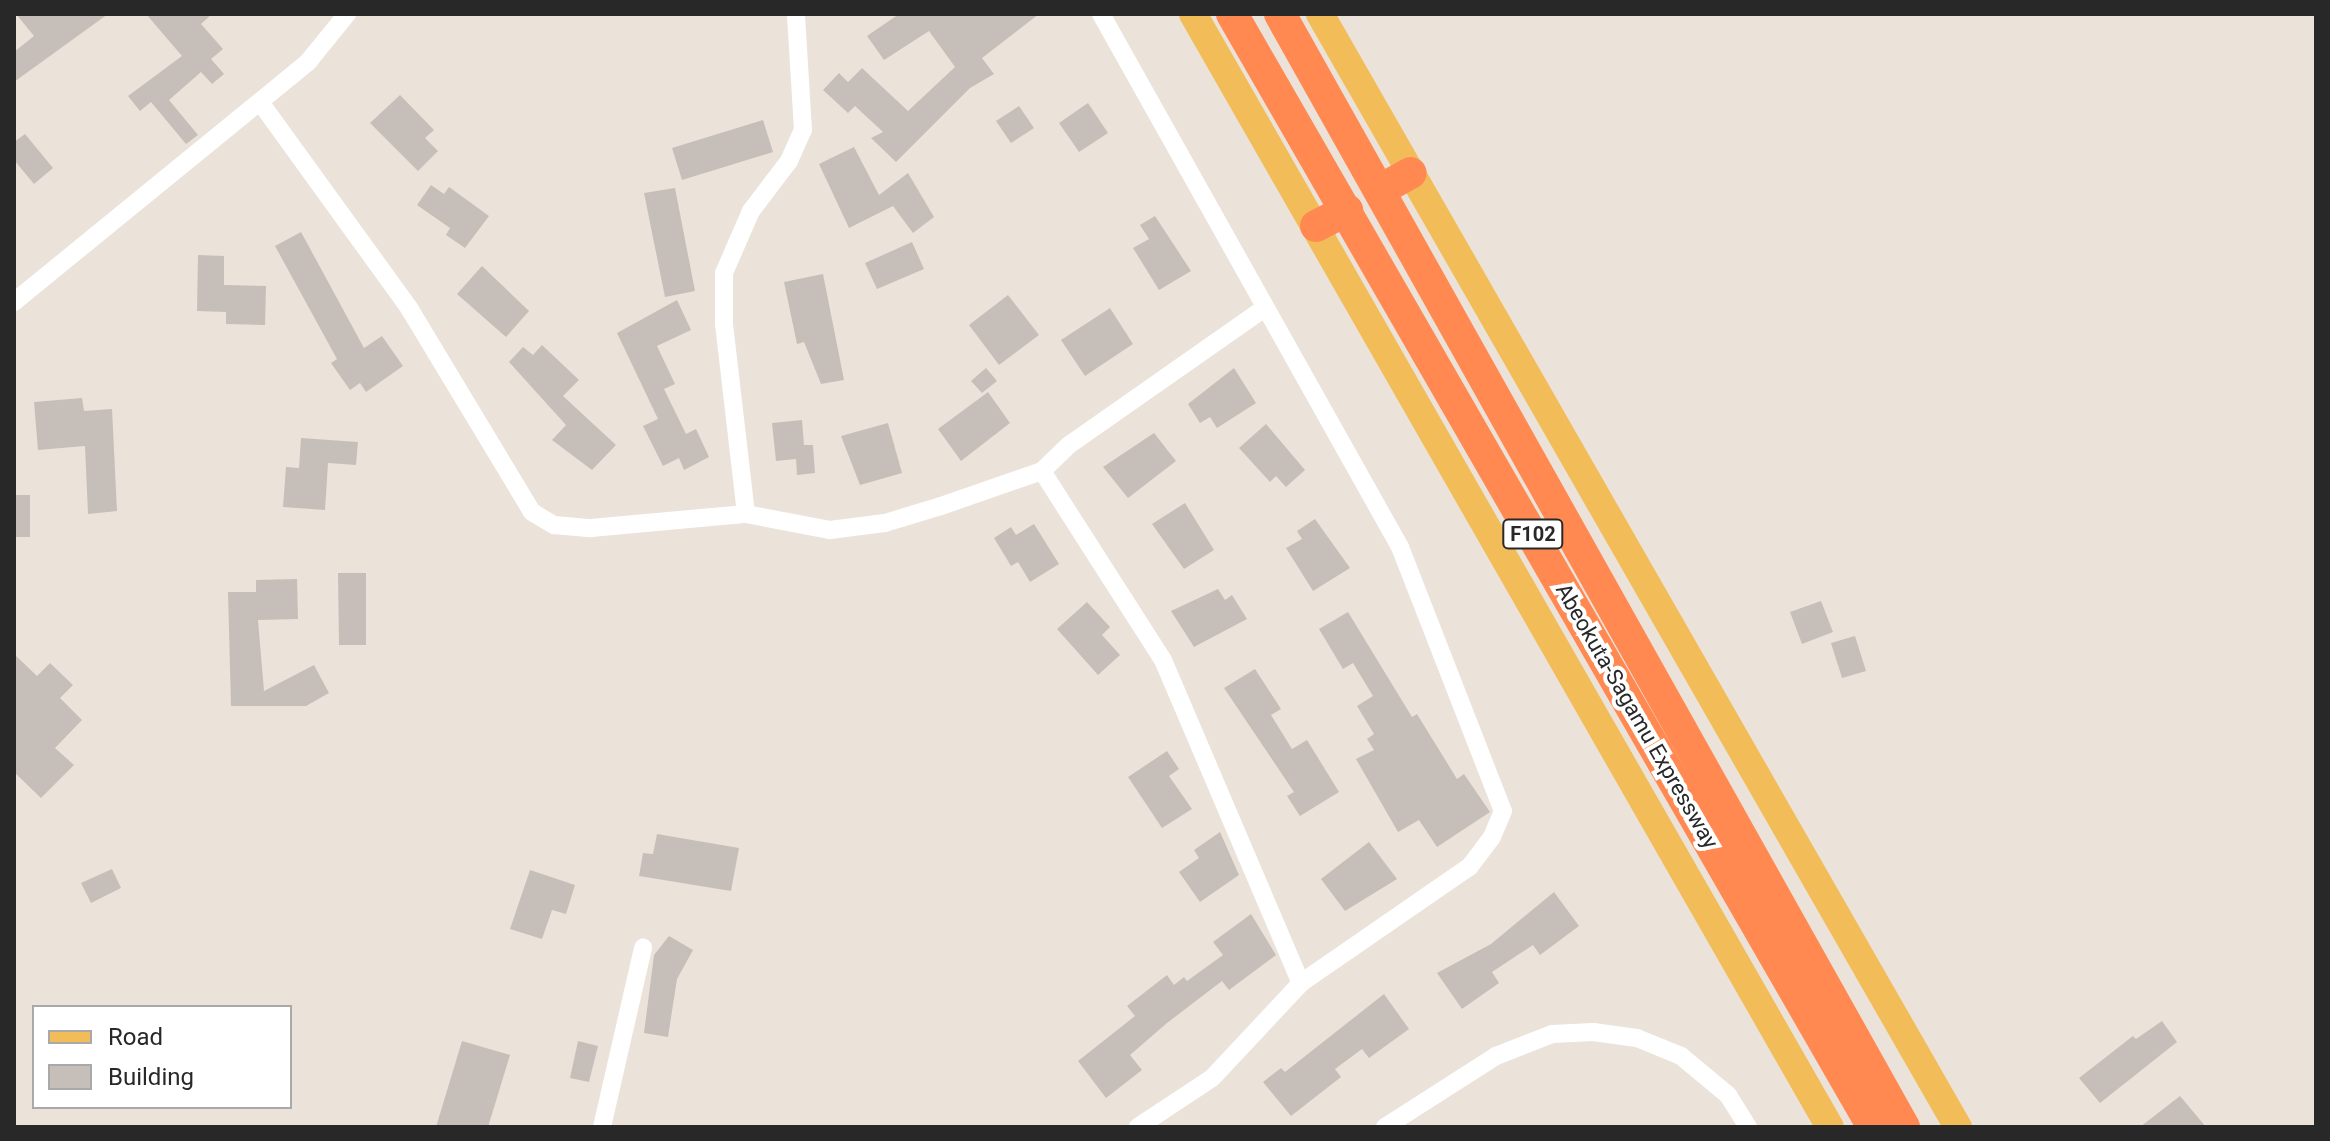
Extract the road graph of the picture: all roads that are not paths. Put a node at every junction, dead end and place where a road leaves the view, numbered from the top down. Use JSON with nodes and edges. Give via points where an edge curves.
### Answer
{"nodes":[{"id":1,"x":347,"y":14,"type":"edge"},
{"id":2,"x":796,"y":14,"type":"edge"},
{"id":3,"x":1101,"y":14,"type":"edge"},
{"id":4,"x":1193,"y":14,"type":"edge"},
{"id":5,"x":1232,"y":14,"type":"edge"},
{"id":6,"x":1280,"y":14,"type":"edge"},
{"id":7,"x":1320,"y":14,"type":"edge"},
{"id":8,"x":260,"y":102,"type":"junction"},
{"id":9,"x":1411,"y":173,"type":"junction"},
{"id":10,"x":1380,"y":190,"type":"junction"},
{"id":11,"x":1347,"y":210,"type":"junction"},
{"id":12,"x":1316,"y":226,"type":"junction"},
{"id":13,"x":14,"y":302,"type":"edge"},
{"id":14,"x":1262,"y":310,"type":"junction"},
{"id":15,"x":1042,"y":471,"type":"junction"},
{"id":16,"x":746,"y":514,"type":"junction"},
{"id":17,"x":643,"y":948,"type":"dead end"},
{"id":18,"x":1301,"y":983,"type":"junction"},
{"id":19,"x":1844,"y":1049,"type":"junction"},
{"id":20,"x":602,"y":1127,"type":"edge"},
{"id":21,"x":1138,"y":1127,"type":"edge"},
{"id":22,"x":1385,"y":1127,"type":"edge"},
{"id":23,"x":1748,"y":1127,"type":"edge"},
{"id":24,"x":1830,"y":1127,"type":"edge"},
{"id":25,"x":1873,"y":1127,"type":"edge"},
{"id":26,"x":1904,"y":1127,"type":"edge"},
{"id":27,"x":1958,"y":1127,"type":"edge"}],
"edges":[{"from":1,"to":8,"type":"street","via":[[308,62]]},
{"from":2,"to":16,"type":"street","via":[[803,130],[789,161],[751,211],[724,273],[724,324]]},
{"from":3,"to":14,"type":"street"},
{"from":4,"to":12,"type":"main road"},
{"from":5,"to":11,"type":"highway","name":"Abeokuta-Sagamu Expressway","number":"F102"},
{"from":6,"to":10,"type":"highway","name":"Abeokuta-Sagamu Expressway","number":"F102"},
{"from":7,"to":9,"type":"main road"},
{"from":8,"to":13,"type":"street"},
{"from":8,"to":16,"type":"street","via":[[409,308],[532,512],[554,525],[591,528]]},
{"from":9,"to":10,"type":"highway"},
{"from":9,"to":27,"type":"main road"},
{"from":10,"to":19,"type":"highway","name":"Abeokuta-Sagamu Expressway","number":"F102"},
{"from":11,"to":12,"type":"highway"},
{"from":11,"to":19,"type":"highway","name":"Abeokuta-Sagamu Expressway","number":"F102"},
{"from":12,"to":24,"type":"main road"},
{"from":14,"to":15,"type":"street","via":[[1069,445]]},
{"from":14,"to":18,"type":"street","via":[[1400,547],[1503,811],[1492,837],[1469,867]]},
{"from":15,"to":16,"type":"street","via":[[885,523],[830,530]]},
{"from":15,"to":18,"type":"street","via":[[1163,660]]},
{"from":17,"to":20,"type":"street"},
{"from":18,"to":21,"type":"street","via":[[1212,1078]]},
{"from":19,"to":25,"type":"highway","name":"Abeokuta-Sagamu Expressway","number":"F102"},
{"from":19,"to":26,"type":"highway","name":"Abeokuta-Sagamu Expressway","number":"F102"},
{"from":22,"to":23,"type":"street","via":[[1496,1056],[1552,1034],[1593,1032],[1637,1038],[1681,1056],[1728,1095]]}]}
